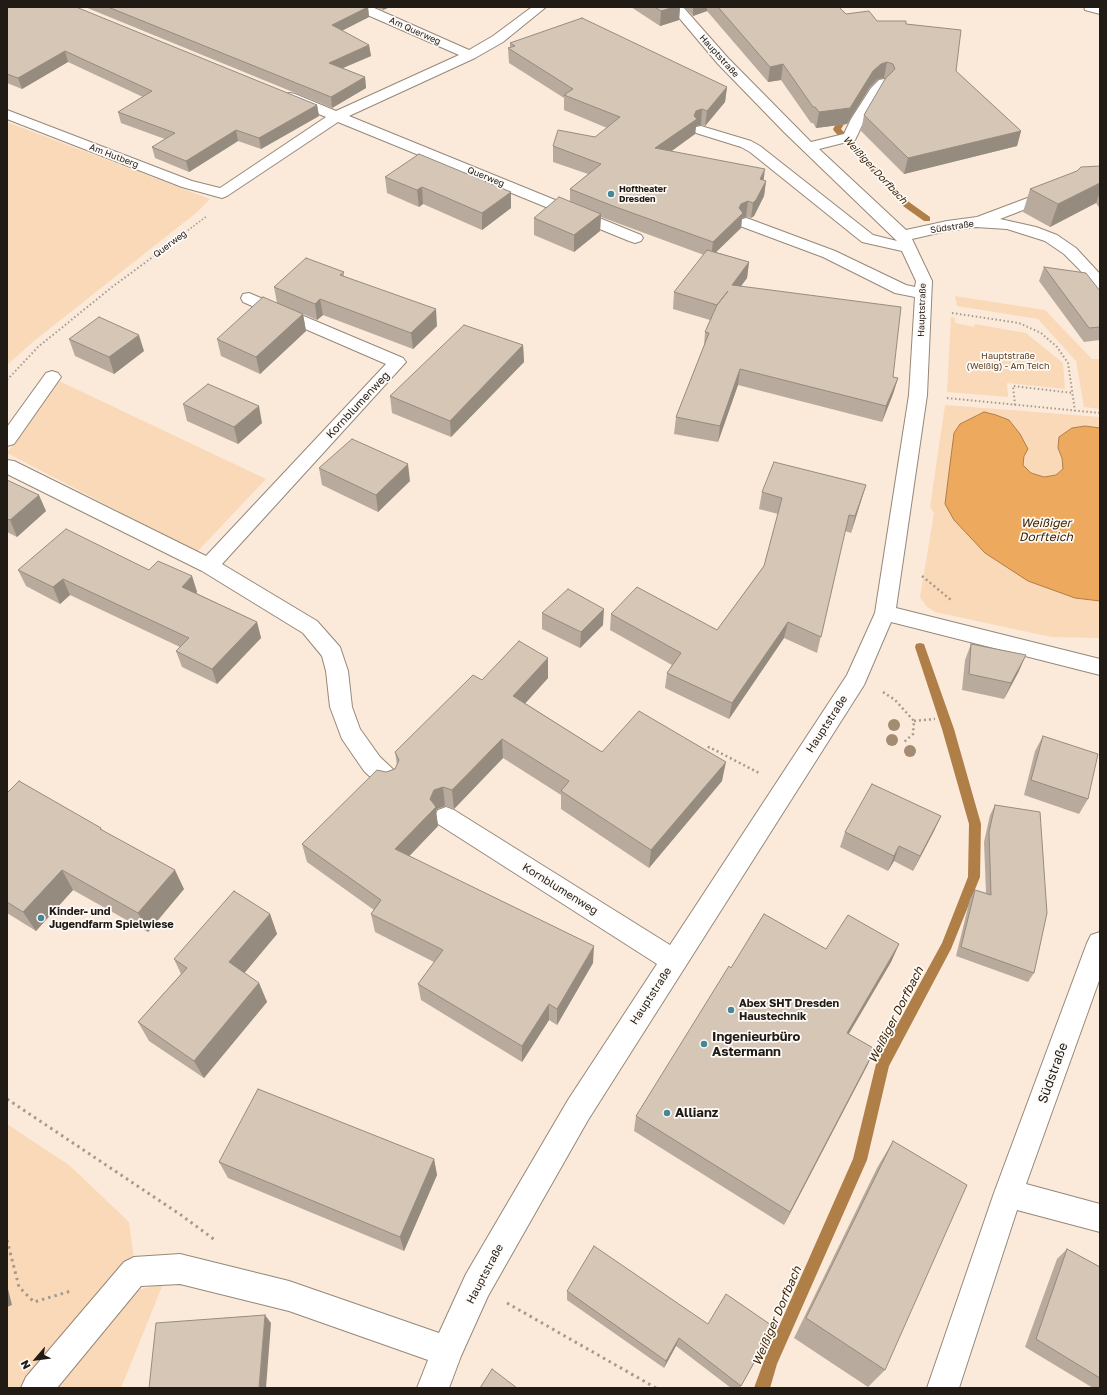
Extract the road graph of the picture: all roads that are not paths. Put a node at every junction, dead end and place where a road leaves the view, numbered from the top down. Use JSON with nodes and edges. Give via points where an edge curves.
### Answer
{"nodes":[{"id":1,"x":361,"y":7,"type":"edge"},
{"id":2,"x":540,"y":7,"type":"edge"},
{"id":3,"x":676,"y":7,"type":"edge"},
{"id":4,"x":1090,"y":7,"type":"edge"},
{"id":5,"x":1100,"y":10,"type":"edge"},
{"id":6,"x":470,"y":55,"type":"junction"},
{"id":7,"x":884,"y":83,"type":"edge"},
{"id":8,"x":279,"y":93,"type":"edge"},
{"id":9,"x":7,"y":114,"type":"edge"},
{"id":10,"x":337,"y":116,"type":"junction"},
{"id":11,"x":702,"y":130,"type":"dead end"},
{"id":12,"x":808,"y":147,"type":"junction"},
{"id":13,"x":1064,"y":189,"type":"edge"},
{"id":14,"x":976,"y":222,"type":"junction"},
{"id":15,"x":746,"y":223,"type":"dead end"},
{"id":16,"x":635,"y":238,"type":"dead end"},
{"id":17,"x":906,"y":242,"type":"junction"},
{"id":18,"x":1100,"y":285,"type":"edge"},
{"id":19,"x":248,"y":298,"type":"dead end"},
{"id":20,"x":923,"y":301,"type":"junction"},
{"id":21,"x":52,"y":377,"type":"dead end"},
{"id":22,"x":7,"y":440,"type":"edge"},
{"id":23,"x":7,"y":466,"type":"edge"},
{"id":24,"x":208,"y":566,"type":"junction"},
{"id":25,"x":885,"y":613,"type":"junction"},
{"id":26,"x":1100,"y":667,"type":"edge"},
{"id":27,"x":389,"y":780,"type":"edge"},
{"id":28,"x":446,"y":817,"type":"dead end"},
{"id":29,"x":1099,"y":950,"type":"edge"},
{"id":30,"x":674,"y":961,"type":"junction"},
{"id":31,"x":1008,"y":1193,"type":"junction"},
{"id":32,"x":1100,"y":1218,"type":"edge"},
{"id":33,"x":447,"y":1351,"type":"junction"},
{"id":34,"x":37,"y":1388,"type":"edge"},
{"id":35,"x":433,"y":1388,"type":"edge"},
{"id":36,"x":943,"y":1388,"type":"edge"}],
"edges":[{"from":1,"to":6,"type":"street","name":"Am Querweg"},
{"from":2,"to":6,"type":"street","via":[[498,39]]},
{"from":3,"to":12,"type":"street","name":"Hauptstraße","via":[[723,61]]},
{"from":4,"to":5,"type":"street"},
{"from":6,"to":10,"type":"street"},
{"from":7,"to":12,"type":"street","via":[[845,138]]},
{"from":8,"to":10,"type":"street","name":"Querweg"},
{"from":9,"to":10,"type":"street","name":"Am Hutberg","via":[[187,184],[222,193]]},
{"from":10,"to":16,"type":"street","name":"Querweg"},
{"from":11,"to":17,"type":"street","via":[[755,149],[868,239]]},
{"from":12,"to":17,"type":"street","name":"Hauptstraße"},
{"from":13,"to":14,"type":"street"},
{"from":14,"to":17,"type":"street","name":"Südstraße","via":[[947,226]]},
{"from":14,"to":18,"type":"street","name":"Südstraße","via":[[1008,224],[1051,238],[1086,266]]},
{"from":15,"to":20,"type":"street","via":[[829,254]]},
{"from":17,"to":20,"type":"street","name":"Hauptstraße","via":[[924,280]]},
{"from":19,"to":24,"type":"street","name":"Kornblumenweg","via":[[397,362]]},
{"from":20,"to":25,"type":"street","name":"Hauptstraße","via":[[918,395]]},
{"from":21,"to":22,"type":"street"},
{"from":23,"to":24,"type":"street"},
{"from":24,"to":27,"type":"street","via":[[310,627],[332,653],[338,671],[341,707],[350,733],[372,764]]},
{"from":25,"to":26,"type":"street"},
{"from":25,"to":30,"type":"street","name":"Hauptstraße","via":[[856,679]]},
{"from":28,"to":30,"type":"street","name":"Kornblumenweg"},
{"from":29,"to":31,"type":"street","name":"Südstraße"},
{"from":30,"to":33,"type":"street","name":"Hauptstraße","via":[[592,1087],[477,1285]]},
{"from":31,"to":32,"type":"street"},
{"from":31,"to":36,"type":"street","name":"Südstraße"},
{"from":33,"to":34,"type":"street","via":[[289,1296],[180,1269],[134,1272]]},
{"from":33,"to":35,"type":"street","name":"Hauptstraße"}]}
